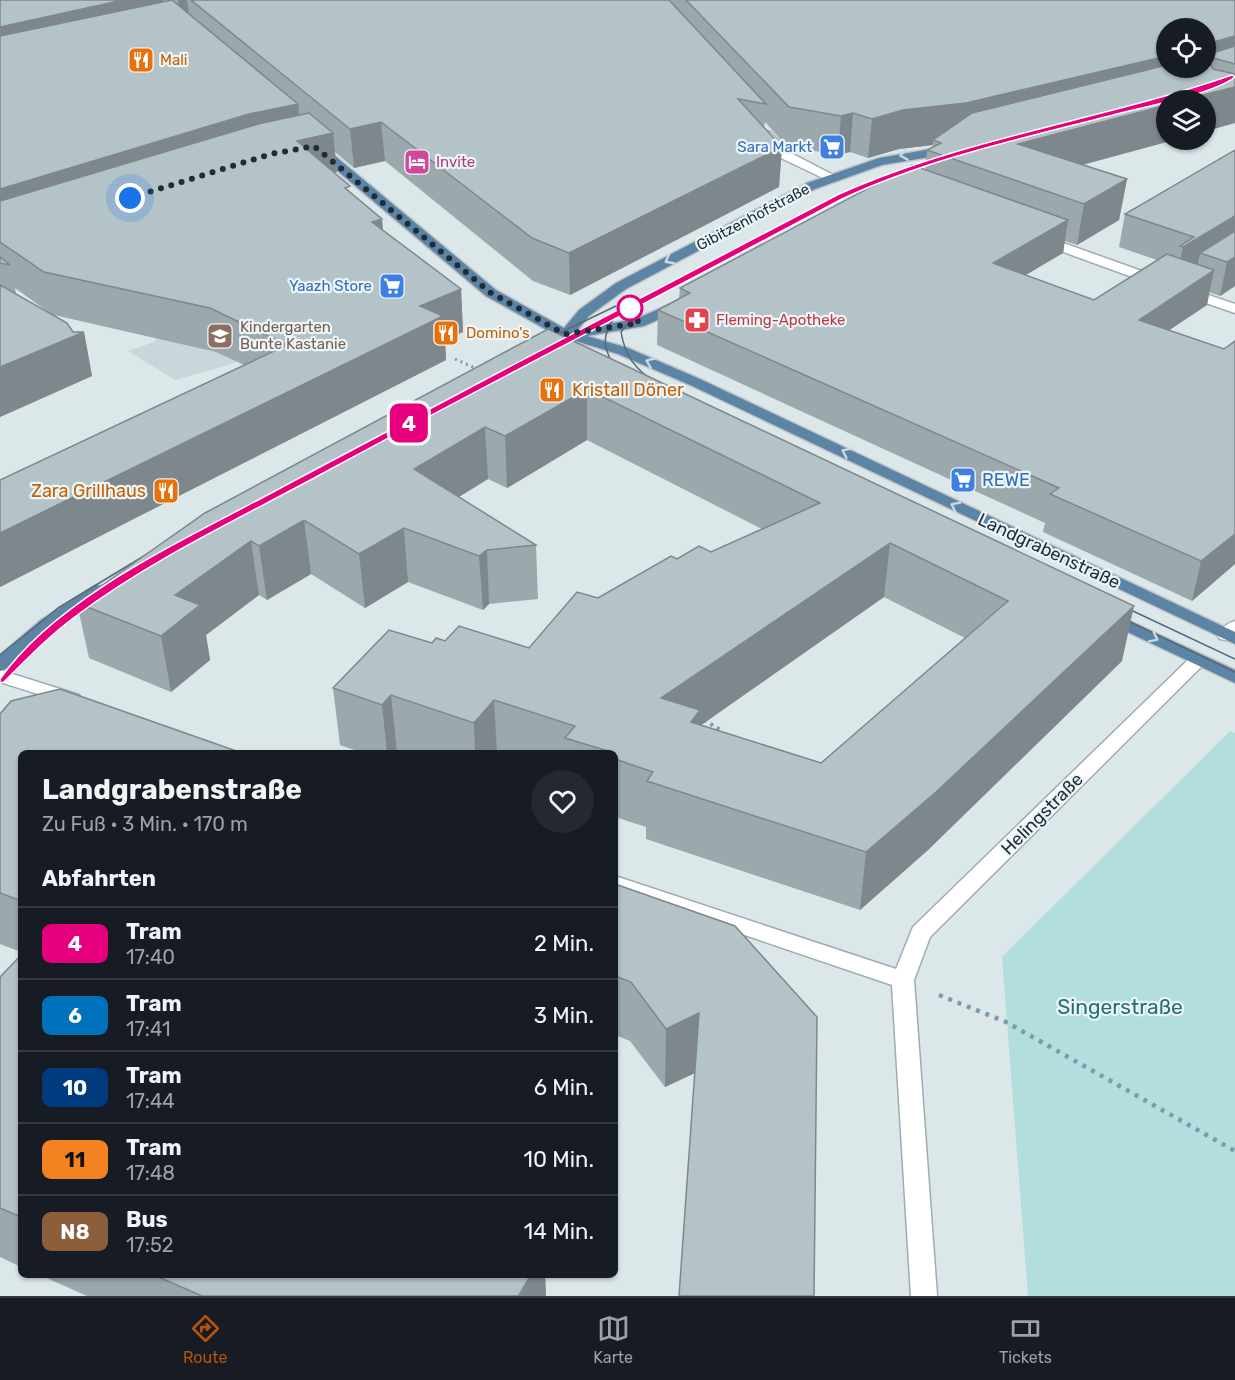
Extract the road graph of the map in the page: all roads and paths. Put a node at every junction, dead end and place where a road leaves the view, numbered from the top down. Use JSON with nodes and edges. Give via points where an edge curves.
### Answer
{"nodes":[{"id":1,"x":761,"y":129,"type":"edge"},
{"id":2,"x":308,"y":144,"type":"edge"},
{"id":3,"x":940,"y":164,"type":"edge"},
{"id":4,"x":831,"y":177,"type":"junction"},
{"id":5,"x":1028,"y":234,"type":"edge"},
{"id":6,"x":1197,"y":276,"type":"edge"},
{"id":7,"x":1178,"y":288,"type":"junction"},
{"id":8,"x":696,"y":296,"type":"edge"},
{"id":9,"x":1235,"y":309,"type":"edge"},
{"id":10,"x":566,"y":334,"type":"junction"},
{"id":11,"x":547,"y":344,"type":"edge"},
{"id":12,"x":579,"y":356,"type":"edge"},
{"id":13,"x":455,"y":359,"type":"dead end"},
{"id":14,"x":483,"y":372,"type":"edge"},
{"id":15,"x":111,"y":581,"type":"edge"},
{"id":16,"x":1089,"y":607,"type":"edge"},
{"id":17,"x":1232,"y":633,"type":"edge"},
{"id":18,"x":1198,"y":660,"type":"junction"},
{"id":19,"x":0,"y":665,"type":"edge"},
{"id":20,"x":0,"y":676,"type":"edge"},
{"id":21,"x":1235,"y":677,"type":"edge"},
{"id":22,"x":89,"y":705,"type":"edge"},
{"id":23,"x":695,"y":715,"type":"edge"},
{"id":24,"x":722,"y":740,"type":"edge"},
{"id":25,"x":618,"y":884,"type":"edge"},
{"id":26,"x":903,"y":980,"type":"junction"},
{"id":27,"x":1235,"y":1151,"type":"edge"},
{"id":28,"x":924,"y":1296,"type":"edge"}],
"edges":[{"from":1,"to":4,"type":"street","via":[[785,155]]},
{"from":2,"to":10,"type":"main road","name":"Landgrabenstraße","via":[[491,293]]},
{"from":3,"to":4,"type":"main road","name":"Gibitzenhofstraße","one_way":true,"via":[[962,148],[899,155]]},
{"from":4,"to":10,"type":"main road","name":"Gibitzenhofstraße","one_way":true,"via":[[621,286],[584,313]]},
{"from":5,"to":7,"type":"street"},
{"from":6,"to":7,"type":"street"},
{"from":7,"to":9,"type":"street"},
{"from":8,"to":10,"type":"main road","name":"Gibitzenhofstraße","via":[[639,323]]},
{"from":10,"to":11,"type":"main road","name":"Gibitzenhofstraße"},
{"from":10,"to":12,"type":"main road"},
{"from":17,"to":10,"type":"main road","name":"Landgrabenstraße","one_way":true,"via":[[685,377],[623,351]]},
{"from":13,"to":14,"type":"path"},
{"from":15,"to":19,"type":"main road","via":[[47,624]]},
{"from":16,"to":18,"type":"main road","name":"Landgrabenstraße","one_way":true},
{"from":18,"to":21,"type":"main road","name":"Landgrabenstraße"},
{"from":18,"to":26,"type":"street","name":"Helingstraße","via":[[921,933]]},
{"from":20,"to":22,"type":"street"},
{"from":23,"to":24,"type":"path","via":[[722,731]]},
{"from":25,"to":26,"type":"street"},
{"from":26,"to":27,"type":"path","via":[[1006,1022]]},
{"from":26,"to":28,"type":"street"}]}
